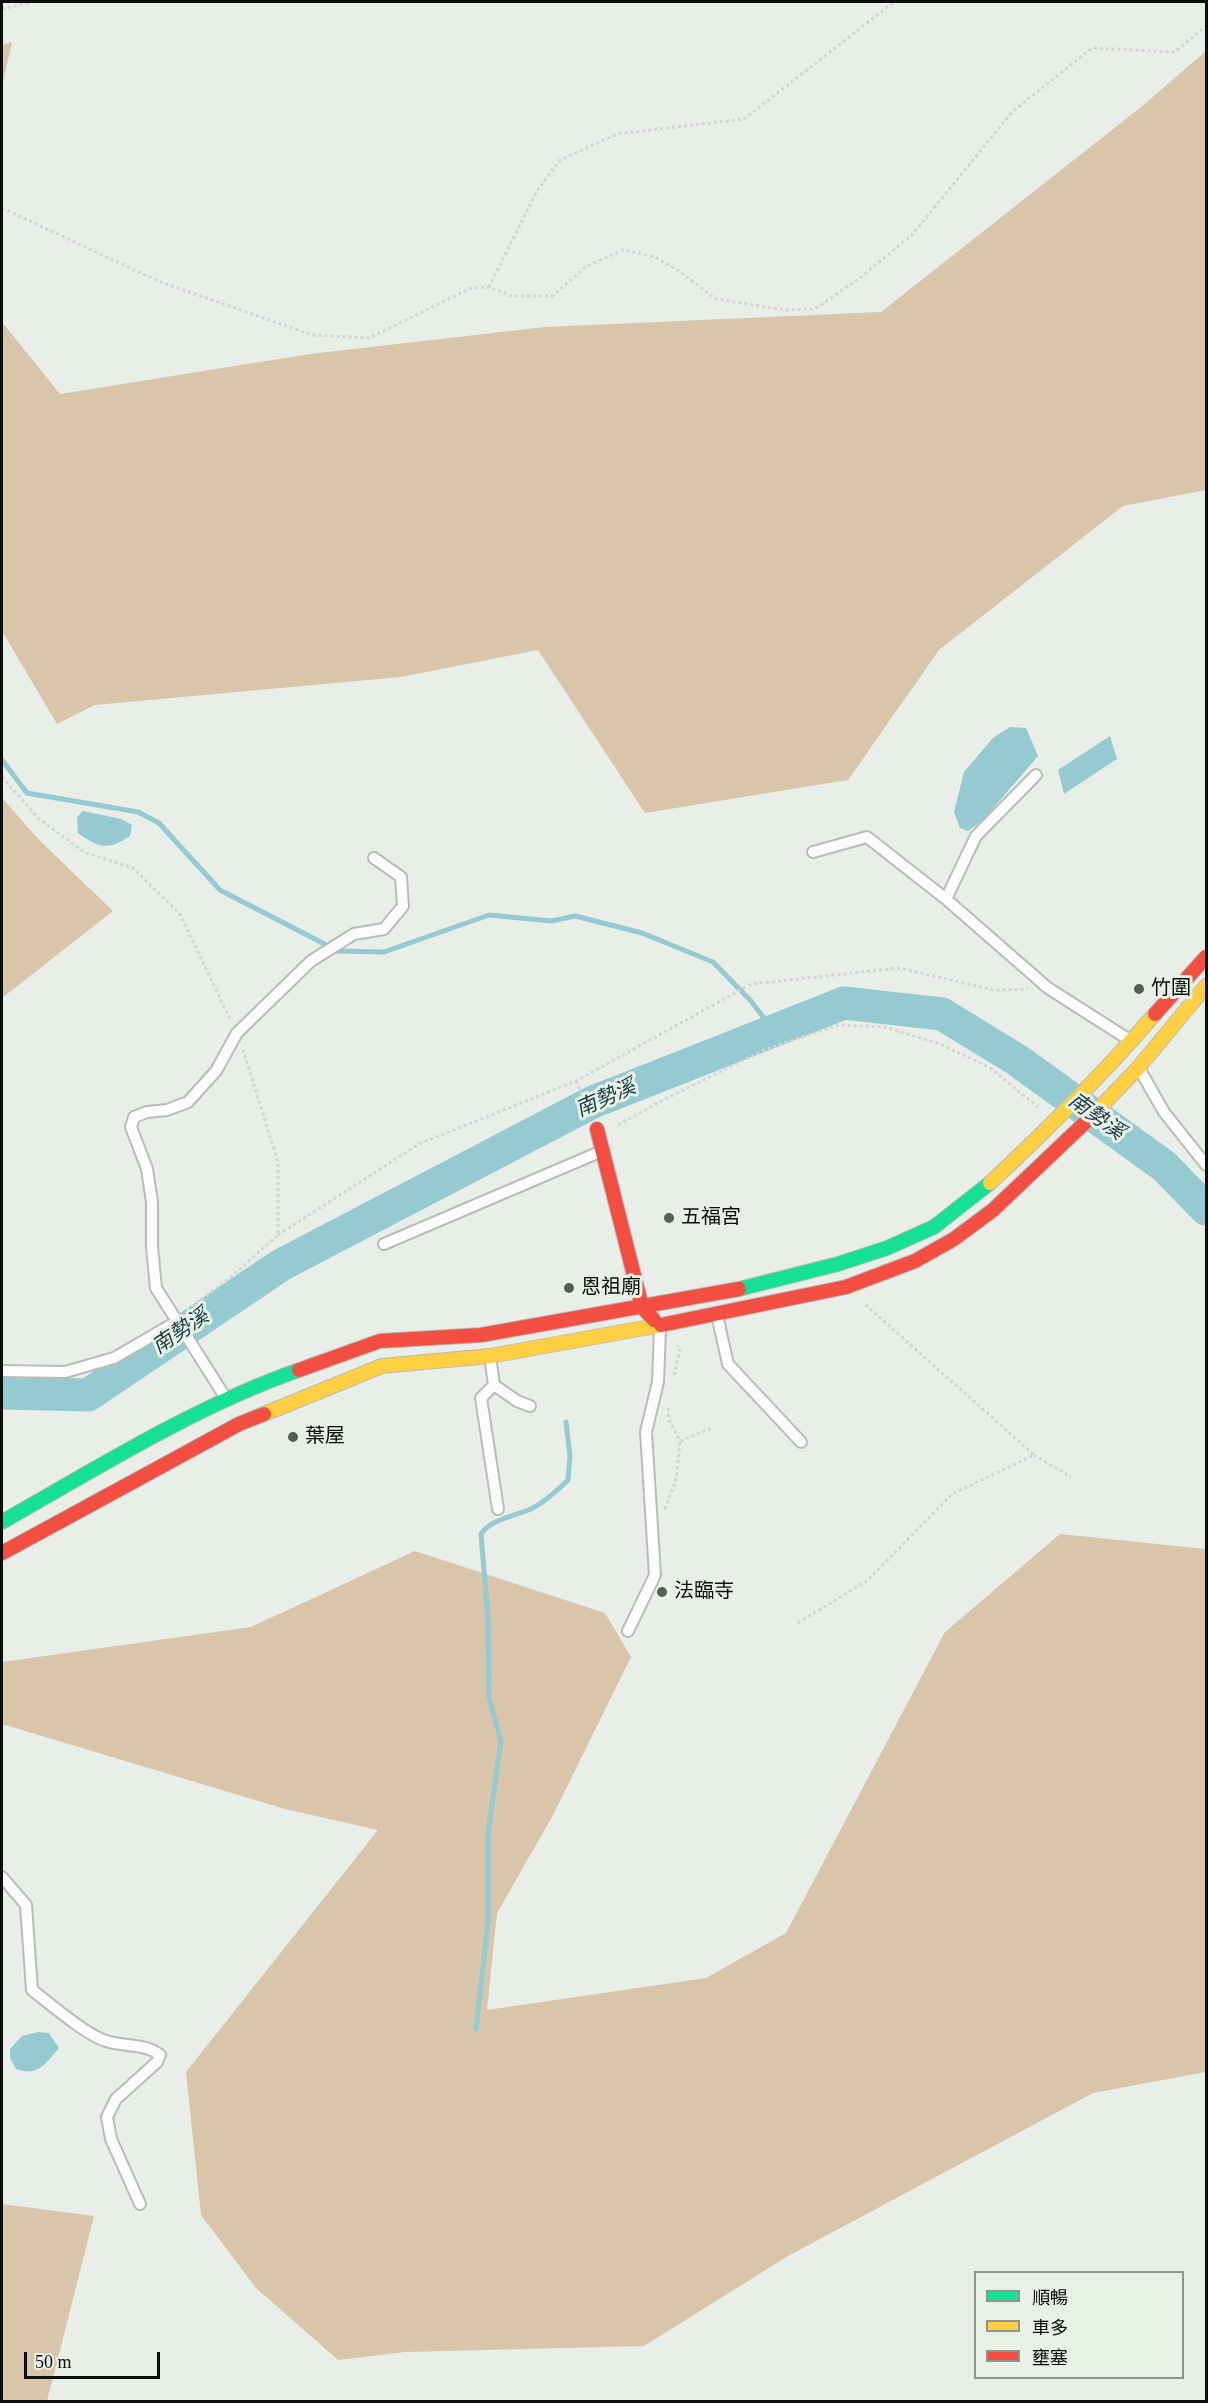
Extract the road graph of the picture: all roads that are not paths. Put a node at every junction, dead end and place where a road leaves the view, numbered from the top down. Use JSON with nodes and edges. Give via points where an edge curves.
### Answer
{"nodes":[{"id":1,"x":1036,"y":774,"type":"dead end"},
{"id":2,"x":813,"y":852,"type":"dead end"},
{"id":3,"x":374,"y":858,"type":"dead end"},
{"id":4,"x":946,"y":898,"type":"junction"},
{"id":5,"x":1206,"y":957,"type":"edge"},
{"id":6,"x":1206,"y":986,"type":"edge"},
{"id":7,"x":1131,"y":1041,"type":"junction"},
{"id":8,"x":1138,"y":1068,"type":"junction"},
{"id":9,"x":598,"y":1133,"type":"road end"},
{"id":10,"x":602,"y":1151,"type":"junction"},
{"id":11,"x":1206,"y":1165,"type":"edge"},
{"id":12,"x":384,"y":1244,"type":"dead end"},
{"id":13,"x":838,"y":1264,"type":"junction"},
{"id":14,"x":846,"y":1287,"type":"junction"},
{"id":15,"x":642,"y":1307,"type":"junction"},
{"id":16,"x":717,"y":1315,"type":"junction"},
{"id":17,"x":176,"y":1322,"type":"junction"},
{"id":18,"x":660,"y":1325,"type":"junction"},
{"id":19,"x":481,"y":1335,"type":"junction"},
{"id":20,"x":490,"y":1356,"type":"junction"},
{"id":21,"x":2,"y":1371,"type":"edge"},
{"id":22,"x":494,"y":1385,"type":"junction"},
{"id":23,"x":223,"y":1394,"type":"junction"},
{"id":24,"x":530,"y":1406,"type":"dead end"},
{"id":25,"x":239,"y":1424,"type":"junction"},
{"id":26,"x":801,"y":1442,"type":"dead end"},
{"id":27,"x":498,"y":1509,"type":"dead end"},
{"id":28,"x":2,"y":1522,"type":"edge"},
{"id":29,"x":2,"y":1553,"type":"edge"},
{"id":30,"x":628,"y":1631,"type":"dead end"},
{"id":31,"x":2,"y":1877,"type":"edge"},
{"id":32,"x":140,"y":2204,"type":"dead end"}],
"edges":[{"from":1,"to":4,"type":"lane","via":[[976,836]]},
{"from":2,"to":4,"type":"lane","via":[[867,837]]},
{"from":3,"to":17,"type":"lane","via":[[401,877],[403,906],[384,929],[354,934],[311,961],[237,1033],[216,1071],[188,1102],[134,1117],[131,1127],[147,1169],[152,1202],[156,1288]]},
{"from":4,"to":7,"type":"lane","via":[[1048,988]]},
{"from":5,"to":7,"type":"street"},
{"from":6,"to":8,"type":"street"},
{"from":7,"to":8,"type":"street"},
{"from":7,"to":13,"type":"street","via":[[1107,1070],[979,1193],[934,1227]]},
{"from":8,"to":11,"type":"lane","via":[[1164,1112]]},
{"from":8,"to":14,"type":"street","via":[[1071,1138],[993,1210],[915,1262]]},
{"from":9,"to":10,"type":"street"},
{"from":10,"to":12,"type":"lane"},
{"from":10,"to":15,"type":"street"},
{"from":13,"to":14,"type":"street"},
{"from":13,"to":15,"type":"street","via":[[722,1293]]},
{"from":14,"to":16,"type":"street"},
{"from":15,"to":18,"type":"street"},
{"from":15,"to":19,"type":"street"},
{"from":16,"to":18,"type":"street"},
{"from":16,"to":26,"type":"lane","via":[[728,1364]]},
{"from":17,"to":21,"type":"lane","via":[[107,1360],[64,1372]]},
{"from":17,"to":23,"type":"lane"},
{"from":18,"to":20,"type":"street"},
{"from":18,"to":30,"type":"lane","via":[[658,1382],[645,1432],[655,1575]]},
{"from":19,"to":20,"type":"street"},
{"from":19,"to":23,"type":"street","via":[[380,1341]]},
{"from":20,"to":22,"type":"lane"},
{"from":20,"to":25,"type":"street","via":[[382,1366]]},
{"from":22,"to":24,"type":"lane"},
{"from":22,"to":27,"type":"lane","via":[[481,1398]]},
{"from":23,"to":25,"type":"street"},
{"from":23,"to":28,"type":"street"},
{"from":25,"to":29,"type":"street"},
{"from":31,"to":32,"type":"lane","via":[[26,1905],[32,1990],[104,2041],[152,2048],[160,2055],[116,2099],[107,2117],[111,2139]]}]}
